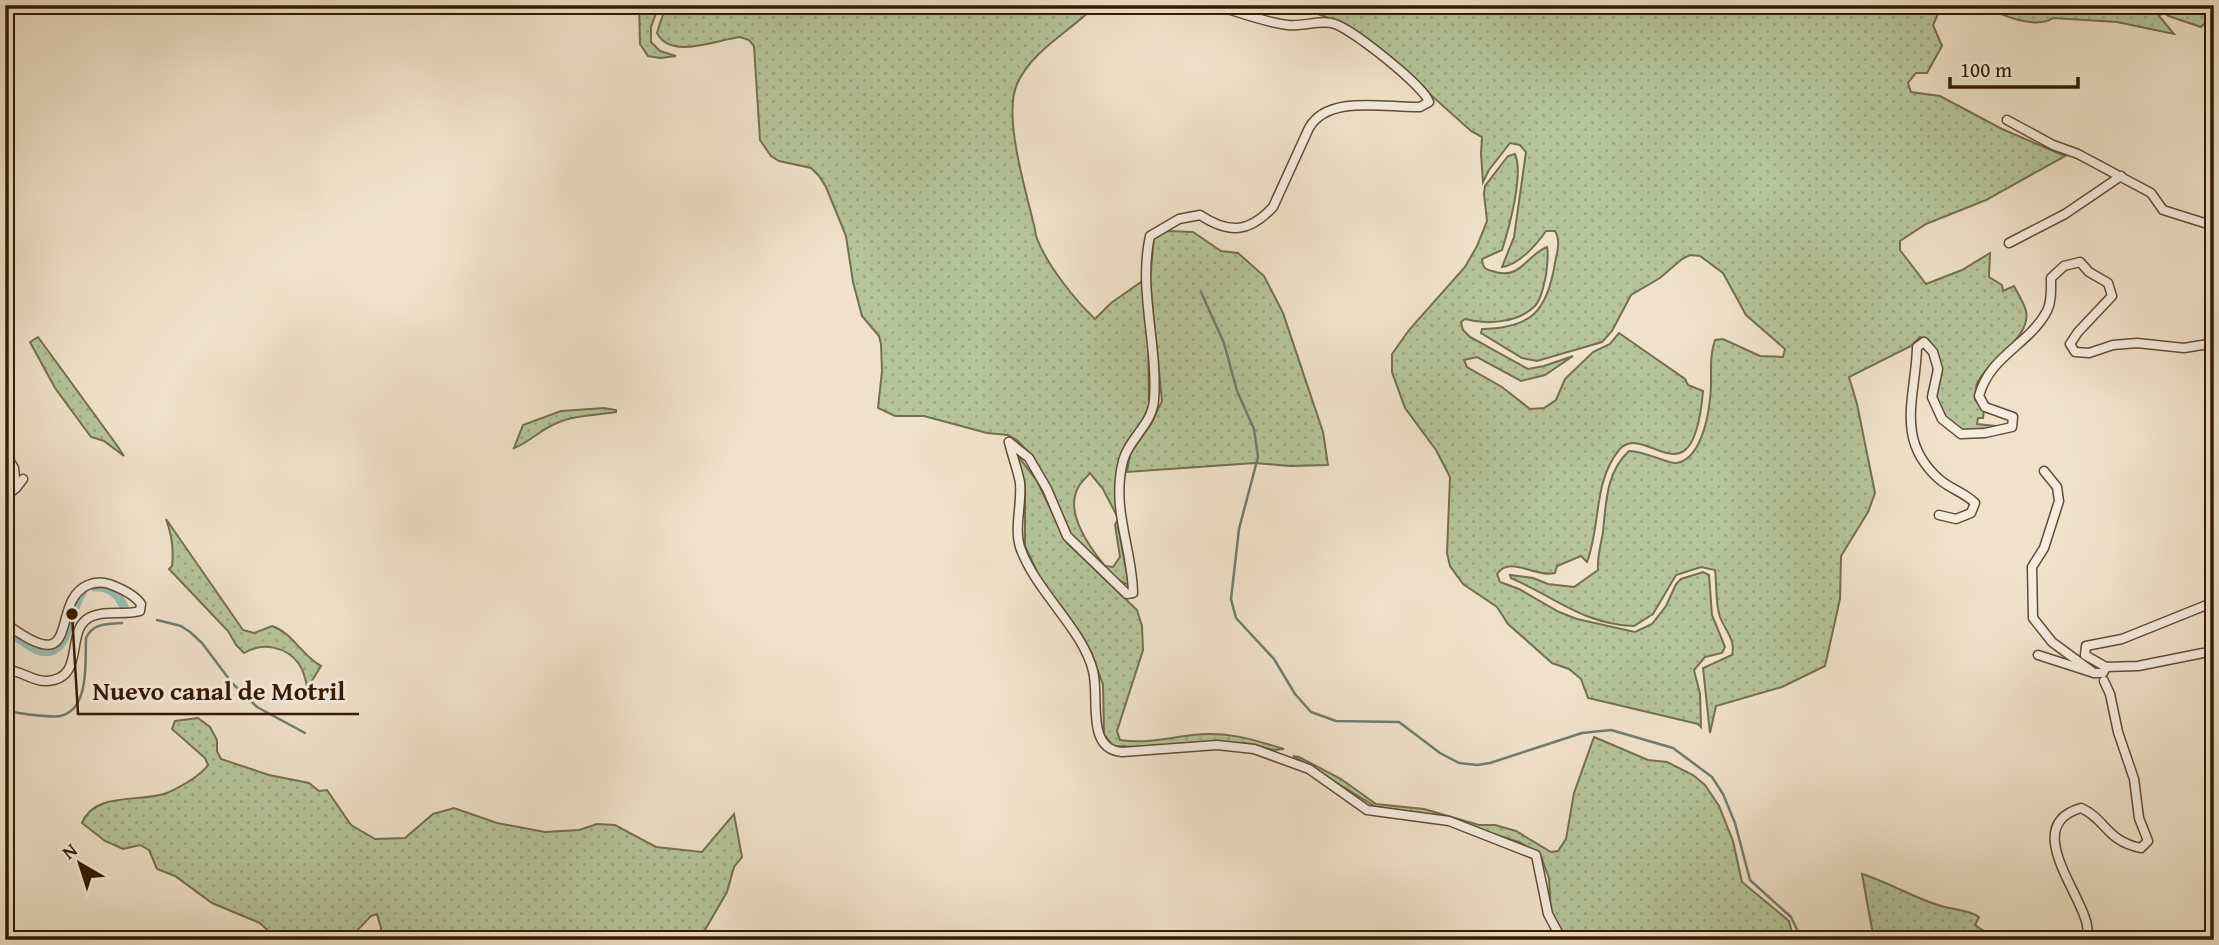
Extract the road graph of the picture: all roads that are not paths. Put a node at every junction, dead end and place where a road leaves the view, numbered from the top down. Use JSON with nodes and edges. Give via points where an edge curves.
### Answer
{"nodes":[{"id":1,"x":1215,"y":5,"type":"edge"},
{"id":2,"x":2007,"y":120,"type":"dead end"},
{"id":3,"x":2121,"y":176,"type":"junction"},
{"id":4,"x":2214,"y":226,"type":"edge"},
{"id":5,"x":2009,"y":243,"type":"dead end"},
{"id":6,"x":2214,"y":343,"type":"edge"},
{"id":7,"x":5,"y":454,"type":"edge"},
{"id":8,"x":2044,"y":471,"type":"dead end"},
{"id":9,"x":23,"y":479,"type":"dead end"},
{"id":10,"x":16,"y":488,"type":"junction"},
{"id":11,"x":5,"y":497,"type":"edge"},
{"id":12,"x":1939,"y":515,"type":"dead end"},
{"id":13,"x":2214,"y":602,"type":"edge"},
{"id":14,"x":5,"y":623,"type":"edge"},
{"id":15,"x":2214,"y":653,"type":"edge"},
{"id":16,"x":2038,"y":655,"type":"dead end"},
{"id":17,"x":2106,"y":667,"type":"junction"},
{"id":18,"x":5,"y":670,"type":"edge"},
{"id":19,"x":2094,"y":673,"type":"junction"},
{"id":20,"x":2104,"y":681,"type":"dead end"},
{"id":21,"x":1562,"y":940,"type":"edge"},
{"id":22,"x":2088,"y":940,"type":"edge"}],
"edges":[{"from":1,"to":21,"type":"street","via":[[1288,25],[1338,24],[1367,43],[1429,102],[1420,107],[1350,106],[1324,111],[1309,128],[1265,216],[1231,229],[1217,227],[1200,215],[1178,219],[1150,236],[1145,281],[1154,403],[1146,424],[1127,450],[1119,489],[1133,593],[1127,594],[1067,536],[1029,458],[1010,442],[1020,483],[1019,543],[1026,562],[1088,656],[1096,685],[1097,733],[1111,751],[1217,745],[1254,749],[1310,769],[1367,810],[1449,821],[1536,855],[1548,915]]},
{"from":2,"to":3,"type":"street"},
{"from":3,"to":4,"type":"street","via":[[2151,193],[2163,210]]},
{"from":3,"to":5,"type":"street","via":[[2065,214]]},
{"from":6,"to":12,"type":"street","via":[[2184,348],[2137,342],[2075,352],[2070,344],[2112,296],[2108,283],[2080,262],[2064,266],[2051,278],[2047,311],[1983,380],[1979,396],[1985,408],[2013,417],[2012,427],[1961,434],[1942,419],[1932,397],[1938,369],[1933,352],[1924,342],[1917,346],[1909,413],[1913,439],[1940,481],[1975,503],[1971,513],[1956,519]]},
{"from":7,"to":10,"type":"street"},
{"from":8,"to":19,"type":"street","via":[[2057,487],[2059,501],[2032,567],[2033,618],[2052,642]]},
{"from":9,"to":10,"type":"street"},
{"from":10,"to":11,"type":"street"},
{"from":13,"to":17,"type":"street","via":[[2122,639],[2086,646],[2085,655]]},
{"from":14,"to":18,"type":"street","via":[[36,644],[48,645],[63,634],[67,612],[84,586],[105,583],[141,604],[140,611],[95,615],[79,626],[73,664],[62,676],[35,680]]},
{"from":15,"to":17,"type":"street"},
{"from":16,"to":19,"type":"street"},
{"from":17,"to":19,"type":"street","via":[[2103,673]]},
{"from":20,"to":22,"type":"street","via":[[2148,841],[2141,848],[2131,846],[2112,836],[2092,813],[2081,808],[2067,812],[2057,824],[2055,849],[2086,920]]}]}
